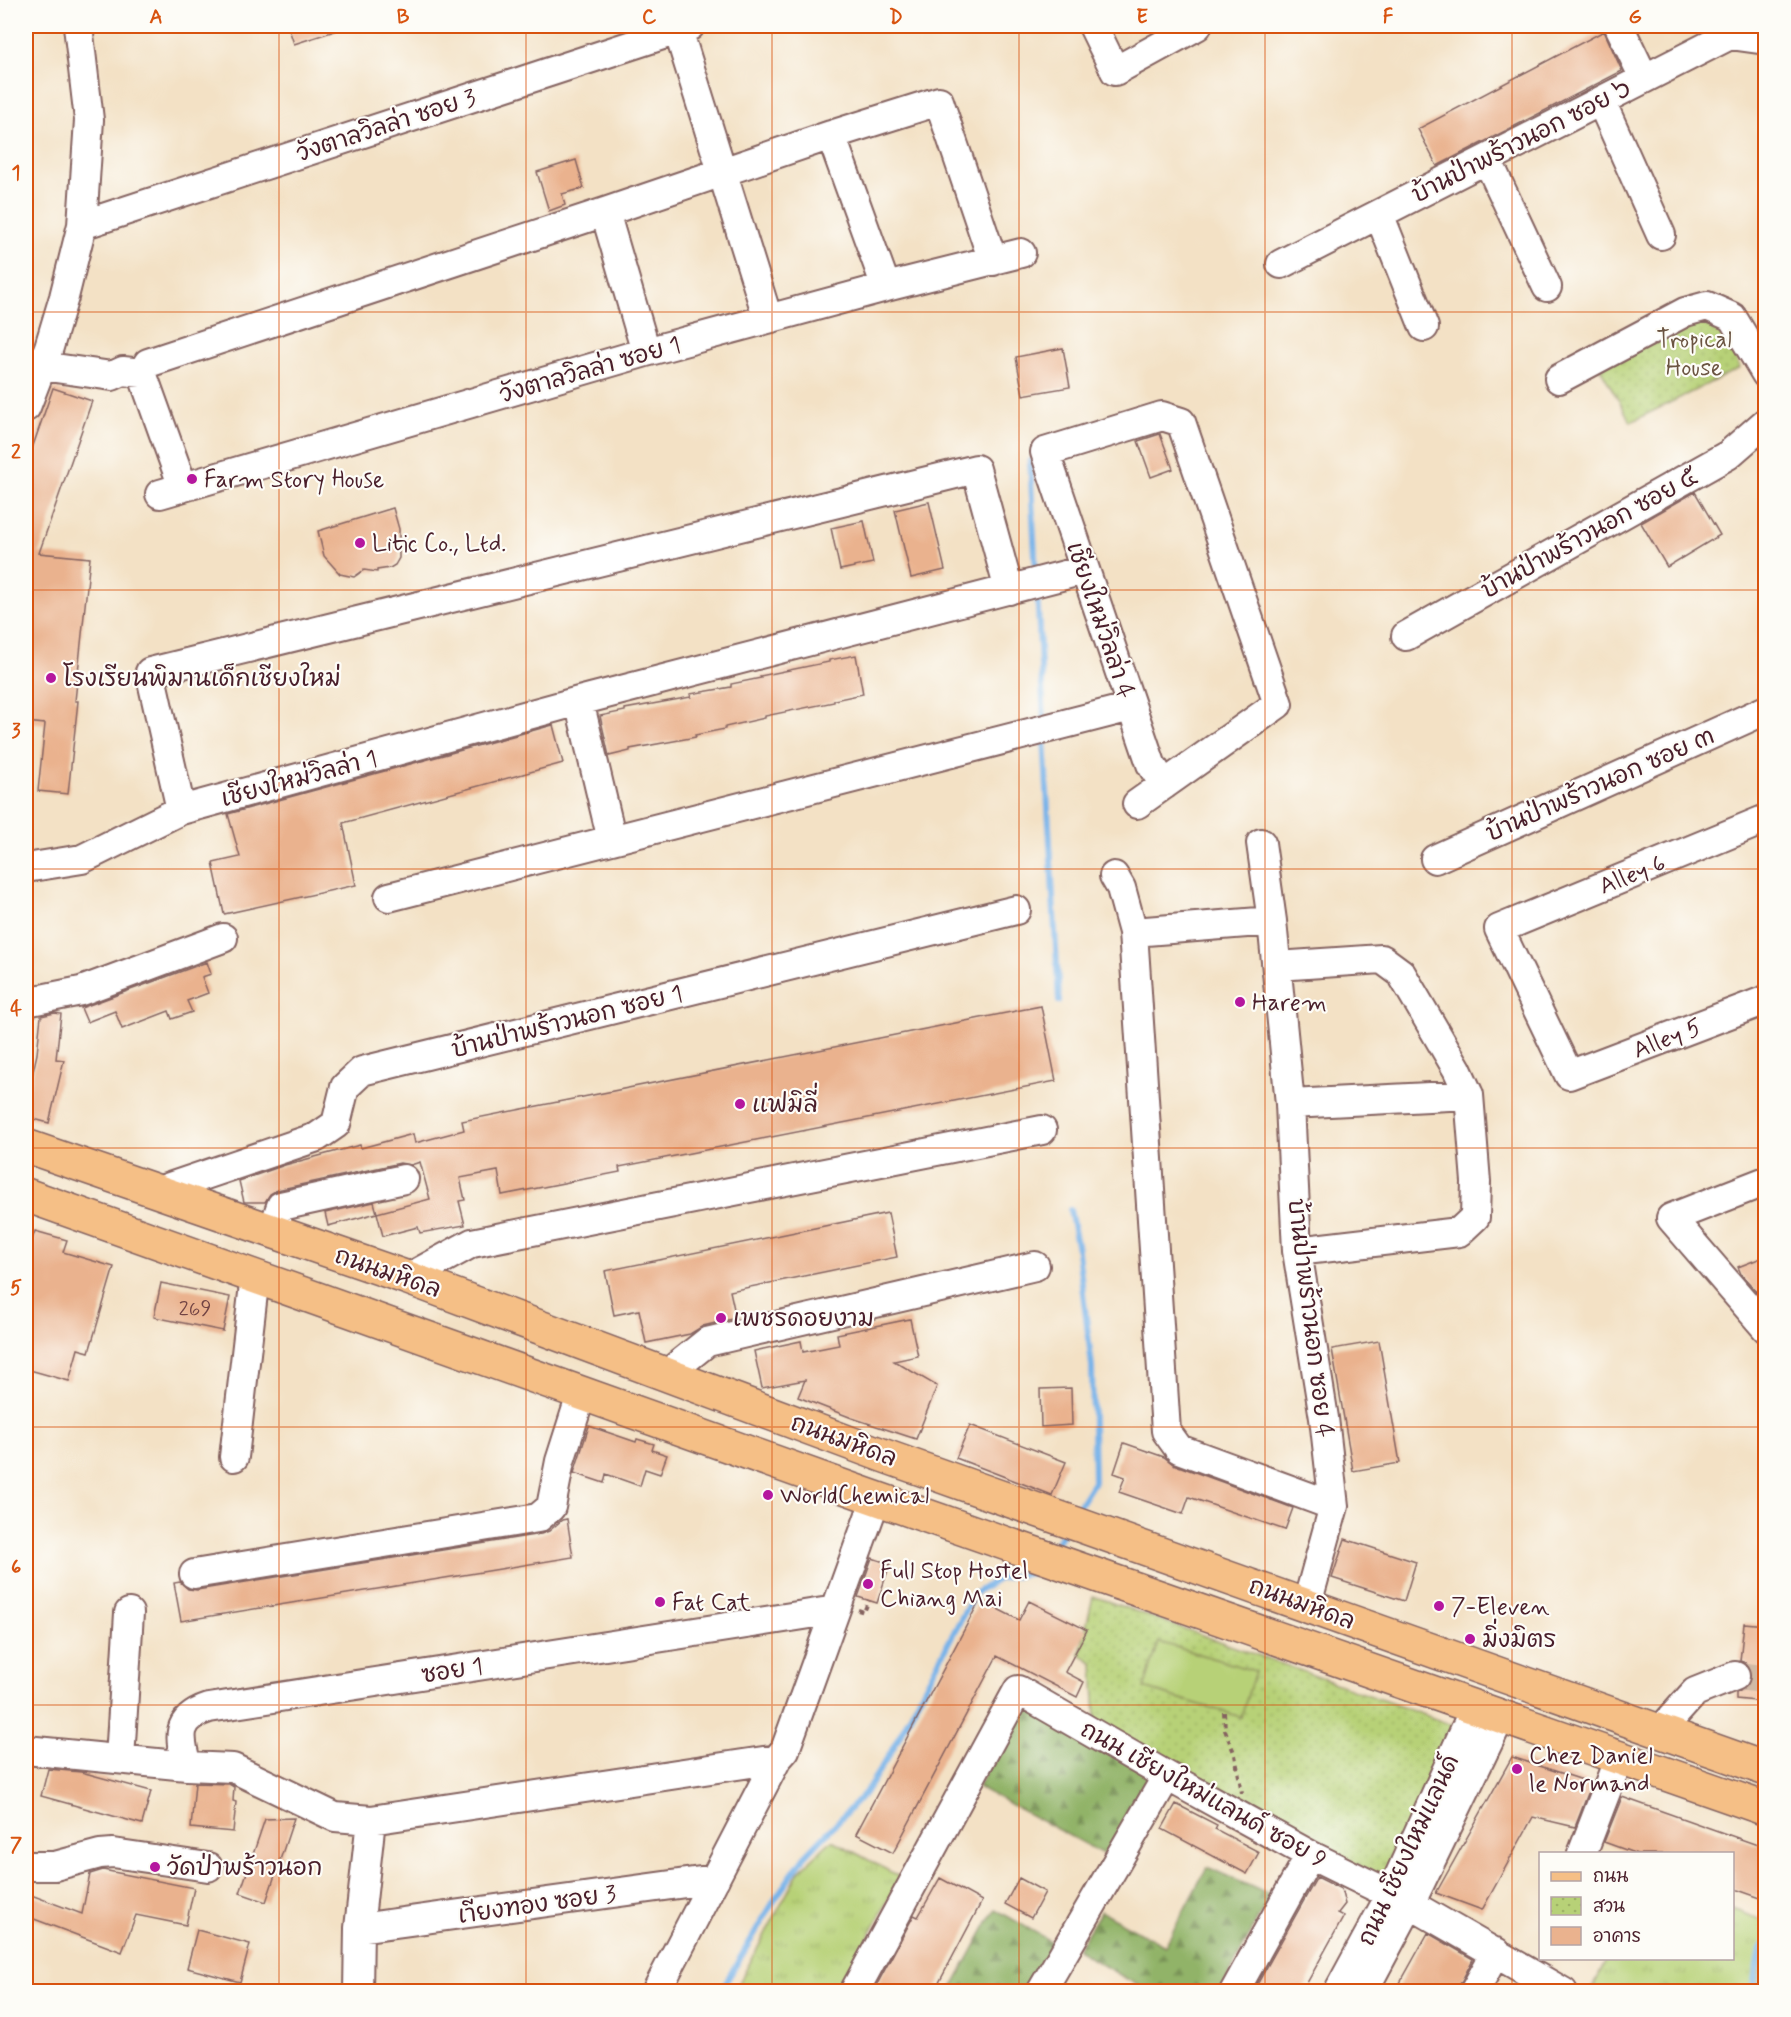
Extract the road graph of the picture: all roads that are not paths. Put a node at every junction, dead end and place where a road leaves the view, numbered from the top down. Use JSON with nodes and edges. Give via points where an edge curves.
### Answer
{"nodes":[{"id":1,"x":1093,"y":26,"type":"edge"},
{"id":2,"x":1197,"y":26,"type":"edge"},
{"id":3,"x":1619,"y":26,"type":"edge"},
{"id":4,"x":86,"y":28,"type":"edge"},
{"id":5,"x":684,"y":28,"type":"edge"},
{"id":6,"x":1766,"y":40,"type":"edge"},
{"id":7,"x":1644,"y":78,"type":"junction"},
{"id":8,"x":1601,"y":101,"type":"junction"},
{"id":9,"x":831,"y":135,"type":"junction"},
{"id":10,"x":1487,"y":159,"type":"junction"},
{"id":11,"x":723,"y":172,"type":"junction"},
{"id":12,"x":605,"y":212,"type":"junction"},
{"id":13,"x":1379,"y":214,"type":"junction"},
{"id":14,"x":82,"y":225,"type":"junction"},
{"id":15,"x":1661,"y":235,"type":"dead end"},
{"id":16,"x":1021,"y":254,"type":"dead end"},
{"id":17,"x":993,"y":261,"type":"junction"},
{"id":18,"x":1281,"y":264,"type":"dead end"},
{"id":19,"x":886,"y":286,"type":"junction"},
{"id":20,"x":1547,"y":287,"type":"dead end"},
{"id":21,"x":768,"y":319,"type":"junction"},
{"id":22,"x":1424,"y":327,"type":"dead end"},
{"id":23,"x":646,"y":352,"type":"junction"},
{"id":24,"x":45,"y":356,"type":"junction"},
{"id":25,"x":138,"y":369,"type":"junction"},
{"id":26,"x":1766,"y":374,"type":"edge"},
{"id":27,"x":1559,"y":379,"type":"dead end"},
{"id":28,"x":26,"y":407,"type":"edge"},
{"id":29,"x":1766,"y":422,"type":"edge"},
{"id":30,"x":1084,"y":570,"type":"junction"},
{"id":31,"x":1027,"y":585,"type":"junction"},
{"id":32,"x":1406,"y":636,"type":"dead end"},
{"id":33,"x":579,"y":701,"type":"junction"},
{"id":34,"x":1131,"y":707,"type":"junction"},
{"id":35,"x":1766,"y":710,"type":"edge"},
{"id":36,"x":1164,"y":785,"type":"junction"},
{"id":37,"x":1137,"y":804,"type":"dead end"},
{"id":38,"x":180,"y":810,"type":"junction"},
{"id":39,"x":1766,"y":819,"type":"edge"},
{"id":40,"x":612,"y":840,"type":"junction"},
{"id":41,"x":1261,"y":843,"type":"dead end"},
{"id":42,"x":1435,"y":859,"type":"dead end"},
{"id":43,"x":26,"y":868,"type":"edge"},
{"id":44,"x":1114,"y":876,"type":"dead end"},
{"id":45,"x":389,"y":897,"type":"dead end"},
{"id":46,"x":1016,"y":910,"type":"dead end"},
{"id":47,"x":1272,"y":921,"type":"junction"},
{"id":48,"x":1133,"y":932,"type":"junction"},
{"id":49,"x":223,"y":938,"type":"dead end"},
{"id":50,"x":1277,"y":966,"type":"junction"},
{"id":51,"x":1766,"y":1000,"type":"edge"},
{"id":52,"x":26,"y":1002,"type":"edge"},
{"id":53,"x":1569,"y":1075,"type":"joint"},
{"id":54,"x":1469,"y":1095,"type":"junction"},
{"id":55,"x":1290,"y":1104,"type":"junction"},
{"id":56,"x":1042,"y":1130,"type":"dead end"},
{"id":57,"x":26,"y":1146,"type":"edge"},
{"id":58,"x":404,"y":1179,"type":"dead end"},
{"id":59,"x":1766,"y":1181,"type":"edge"},
{"id":60,"x":158,"y":1191,"type":"junction"},
{"id":61,"x":26,"y":1195,"type":"edge"},
{"id":62,"x":272,"y":1232,"type":"junction"},
{"id":63,"x":1297,"y":1251,"type":"junction"},
{"id":64,"x":1035,"y":1266,"type":"dead end"},
{"id":65,"x":255,"y":1276,"type":"junction"},
{"id":66,"x":408,"y":1278,"type":"junction"},
{"id":67,"x":1766,"y":1329,"type":"edge"},
{"id":68,"x":667,"y":1374,"type":"junction"},
{"id":69,"x":582,"y":1392,"type":"junction"},
{"id":70,"x":234,"y":1457,"type":"dead end"},
{"id":71,"x":870,"y":1496,"type":"junction"},
{"id":72,"x":1334,"y":1506,"type":"junction"},
{"id":73,"x":194,"y":1574,"type":"dead end"},
{"id":74,"x":1307,"y":1604,"type":"junction"},
{"id":75,"x":829,"y":1612,"type":"junction"},
{"id":76,"x":129,"y":1613,"type":"dead end"},
{"id":77,"x":1736,"y":1676,"type":"tunnel mouth"},
{"id":78,"x":1488,"y":1711,"type":"junction"},
{"id":79,"x":1659,"y":1732,"type":"junction"},
{"id":80,"x":26,"y":1750,"type":"edge"},
{"id":81,"x":1619,"y":1758,"type":"junction"},
{"id":82,"x":120,"y":1759,"type":"junction"},
{"id":83,"x":777,"y":1759,"type":"junction"},
{"id":84,"x":187,"y":1766,"type":"junction"},
{"id":85,"x":1766,"y":1769,"type":"edge"},
{"id":86,"x":1167,"y":1776,"type":"junction"},
{"id":87,"x":1766,"y":1809,"type":"edge"},
{"id":88,"x":371,"y":1820,"type":"junction"},
{"id":89,"x":1583,"y":1852,"type":"edge"},
{"id":90,"x":1310,"y":1855,"type":"junction"},
{"id":91,"x":26,"y":1866,"type":"edge"},
{"id":92,"x":208,"y":1867,"type":"dead end"},
{"id":93,"x":715,"y":1879,"type":"junction"},
{"id":94,"x":1401,"y":1899,"type":"junction"},
{"id":95,"x":359,"y":1928,"type":"junction"},
{"id":96,"x":1496,"y":1952,"type":"junction"},
{"id":97,"x":358,"y":1992,"type":"edge"},
{"id":98,"x":656,"y":1992,"type":"edge"},
{"id":99,"x":854,"y":1992,"type":"edge"},
{"id":100,"x":1041,"y":1992,"type":"edge"},
{"id":101,"x":1234,"y":1992,"type":"edge"},
{"id":102,"x":1338,"y":1992,"type":"edge"},
{"id":103,"x":1363,"y":1992,"type":"edge"},
{"id":104,"x":1474,"y":1992,"type":"edge"},
{"id":105,"x":1563,"y":1992,"type":"edge"}],
"edges":[{"from":1,"to":2,"type":"street","via":[[1115,71]]},
{"from":3,"to":7,"type":"street"},
{"from":4,"to":14,"type":"street","via":[[89,120]]},
{"from":5,"to":11,"type":"street"},
{"from":5,"to":14,"type":"street","name":"วังตาลวิลล่า ซอย 3"},
{"from":6,"to":7,"type":"street","name":"บ้านป่าพร้าวนอก ซอย ๖","via":[[1730,35]]},
{"from":7,"to":8,"type":"street","name":"บ้านป่าพร้าวนอก ซอย ๖"},
{"from":8,"to":10,"type":"street","name":"บ้านป่าพร้าวนอก ซอย ๖"},
{"from":8,"to":15,"type":"street"},
{"from":9,"to":11,"type":"street"},
{"from":9,"to":17,"type":"street","via":[[939,101]]},
{"from":9,"to":19,"type":"street"},
{"from":10,"to":13,"type":"street","name":"บ้านป่าพร้าวนอก ซอย ๖"},
{"from":10,"to":20,"type":"street"},
{"from":11,"to":12,"type":"street"},
{"from":11,"to":21,"type":"street"},
{"from":12,"to":23,"type":"street"},
{"from":12,"to":25,"type":"street"},
{"from":13,"to":18,"type":"street","name":"บ้านป่าพร้าวนอก ซอย ๖"},
{"from":13,"to":22,"type":"street"},
{"from":14,"to":24,"type":"street"},
{"from":16,"to":17,"type":"street","name":"วังตาลวิลล่า ซอย 1"},
{"from":17,"to":19,"type":"street","name":"วังตาลวิลล่า ซอย 1"},
{"from":19,"to":21,"type":"street","name":"วังตาลวิลล่า ซอย 1"},
{"from":21,"to":23,"type":"street","name":"วังตาลวิลล่า ซอย 1"},
{"from":23,"to":25,"type":"street","name":"วังตาลวิลล่า ซอย 1","via":[[171,490]]},
{"from":24,"to":25,"type":"street","via":[[112,361]]},
{"from":24,"to":28,"type":"street"},
{"from":26,"to":27,"type":"street","via":[[1732,317],[1707,306],[1685,312]]},
{"from":29,"to":32,"type":"street","name":"บ้านป่าพร้าวนอก ซอย ๕","via":[[1728,455]]},
{"from":30,"to":31,"type":"street","name":"เชียงใหม่วิลล่า 1"},
{"from":30,"to":34,"type":"street","name":"เชียงใหม่วิลล่า 4"},
{"from":30,"to":36,"type":"street","name":"เชียงใหม่วิลล่า 4","via":[[1045,452],[1162,416],[1181,422],[1278,704]]},
{"from":31,"to":33,"type":"street","name":"เชียงใหม่วิลล่า 1"},
{"from":31,"to":38,"type":"street","via":[[976,469],[150,672]]},
{"from":33,"to":38,"type":"street","name":"เชียงใหม่วิลล่า 1"},
{"from":33,"to":40,"type":"street"},
{"from":34,"to":36,"type":"street","name":"เชียงใหม่วิลล่า 4","via":[[1151,764]]},
{"from":34,"to":40,"type":"street"},
{"from":35,"to":42,"type":"street","name":"บ้านป่าพร้าวนอก ซอย ๓"},
{"from":36,"to":37,"type":"street"},
{"from":38,"to":43,"type":"street","name":"เชียงใหม่วิลล่า 1","via":[[82,859]]},
{"from":39,"to":53,"type":"street","name":"Alley 6","via":[[1499,929]]},
{"from":40,"to":45,"type":"street"},
{"from":41,"to":47,"type":"street","name":"บ้านป่าพร้าวนอก ซอย 4"},
{"from":44,"to":48,"type":"street"},
{"from":46,"to":60,"type":"street","name":"บ้านป่าพร้าวนอก ซอย 1","via":[[362,1071],[345,1087],[336,1124],[317,1137]]},
{"from":47,"to":48,"type":"street"},
{"from":47,"to":50,"type":"street","name":"บ้านป่าพร้าวนอก ซอย 4"},
{"from":48,"to":72,"type":"street","via":[[1166,1431],[1179,1449]]},
{"from":49,"to":52,"type":"street","via":[[81,991]]},
{"from":50,"to":54,"type":"street","via":[[1382,959],[1401,973]]},
{"from":50,"to":55,"type":"street","name":"บ้านป่าพร้าวนอก ซอย 4"},
{"from":51,"to":53,"type":"street","name":"Alley 5"},
{"from":54,"to":55,"type":"street"},
{"from":54,"to":63,"type":"street","via":[[1475,1217],[1459,1232]]},
{"from":55,"to":63,"type":"street","name":"บ้านป่าพร้าวนอก ซอย 4"},
{"from":56,"to":66,"type":"street","via":[[472,1243]]},
{"from":57,"to":60,"type":"main road","name":"ถนนมหิดล"},
{"from":58,"to":62,"type":"street","via":[[281,1206]]},
{"from":59,"to":67,"type":"street","via":[[1671,1218]]},
{"from":60,"to":62,"type":"main road","name":"ถนนมหิดล"},
{"from":61,"to":65,"type":"main road","name":"ถนนมหิดล"},
{"from":62,"to":66,"type":"main road","name":"ถนนมหิดล"},
{"from":63,"to":72,"type":"street","name":"บ้านป่าพร้าวนอก ซอย 4"},
{"from":64,"to":68,"type":"street","via":[[707,1342]]},
{"from":65,"to":69,"type":"main road","name":"ถนนมหิดล"},
{"from":65,"to":70,"type":"street"},
{"from":66,"to":68,"type":"main road","name":"ถนนมหิดล"},
{"from":68,"to":74,"type":"main road","name":"ถนนมหิดล","via":[[882,1455]]},
{"from":69,"to":71,"type":"main road","name":"ถนนมหิดล"},
{"from":69,"to":73,"type":"street","via":[[560,1461],[551,1507],[538,1518]]},
{"from":71,"to":75,"type":"street"},
{"from":71,"to":78,"type":"main road","name":"ถนนมหิดล"},
{"from":72,"to":74,"type":"street","name":"บ้านป่าพร้าวนอก ซอย 4"},
{"from":74,"to":79,"type":"main road","name":"ถนนมหิดล"},
{"from":75,"to":83,"type":"street","via":[[776,1749]]},
{"from":75,"to":84,"type":"street","name":"ซอย 1","via":[[209,1708],[186,1722],[180,1740]]},
{"from":76,"to":82,"type":"street"},
{"from":77,"to":79,"type":"street","via":[[1695,1692]]},
{"from":78,"to":81,"type":"main road","name":"ถนนมหิดล"},
{"from":78,"to":94,"type":"street","name":"ถนน เชียงใหม่แลนด์"},
{"from":79,"to":85,"type":"main road","name":"ถนนมหิดล"},
{"from":80,"to":82,"type":"street"},
{"from":81,"to":87,"type":"main road","name":"ถนนมหิดล"},
{"from":81,"to":89,"type":"street"},
{"from":82,"to":84,"type":"street"},
{"from":83,"to":88,"type":"street"},
{"from":83,"to":93,"type":"street"},
{"from":84,"to":88,"type":"street","via":[[233,1768],[334,1817]]},
{"from":86,"to":90,"type":"street","name":"ถนน เชียงใหม่แลนด์ ซอย 9"},
{"from":86,"to":99,"type":"street","name":"ถนน เชียงใหม่แลนด์ ซอย 9","via":[[1018,1690]]},
{"from":86,"to":100,"type":"street"},
{"from":88,"to":95,"type":"street"},
{"from":90,"to":94,"type":"street","name":"ถนน เชียงใหม่แลนด์ ซอย 9"},
{"from":90,"to":101,"type":"street"},
{"from":91,"to":92,"type":"street","via":[[55,1866],[113,1852]]},
{"from":93,"to":95,"type":"street","name":"เาียงทอง ซอย 3"},
{"from":93,"to":98,"type":"street"},
{"from":94,"to":96,"type":"street","name":"ถนน เชียงใหม่แลนด์ ซอย 9"},
{"from":94,"to":102,"type":"street","name":"ถนน เชียงใหม่แลนด์"},
{"from":94,"to":103,"type":"street","name":"ถนน เชียงใหม่แลนด์"},
{"from":95,"to":97,"type":"street"},
{"from":96,"to":104,"type":"street"},
{"from":96,"to":105,"type":"street","name":"ถนน เชียงใหม่แลนด์ ซอย 9"}]}
